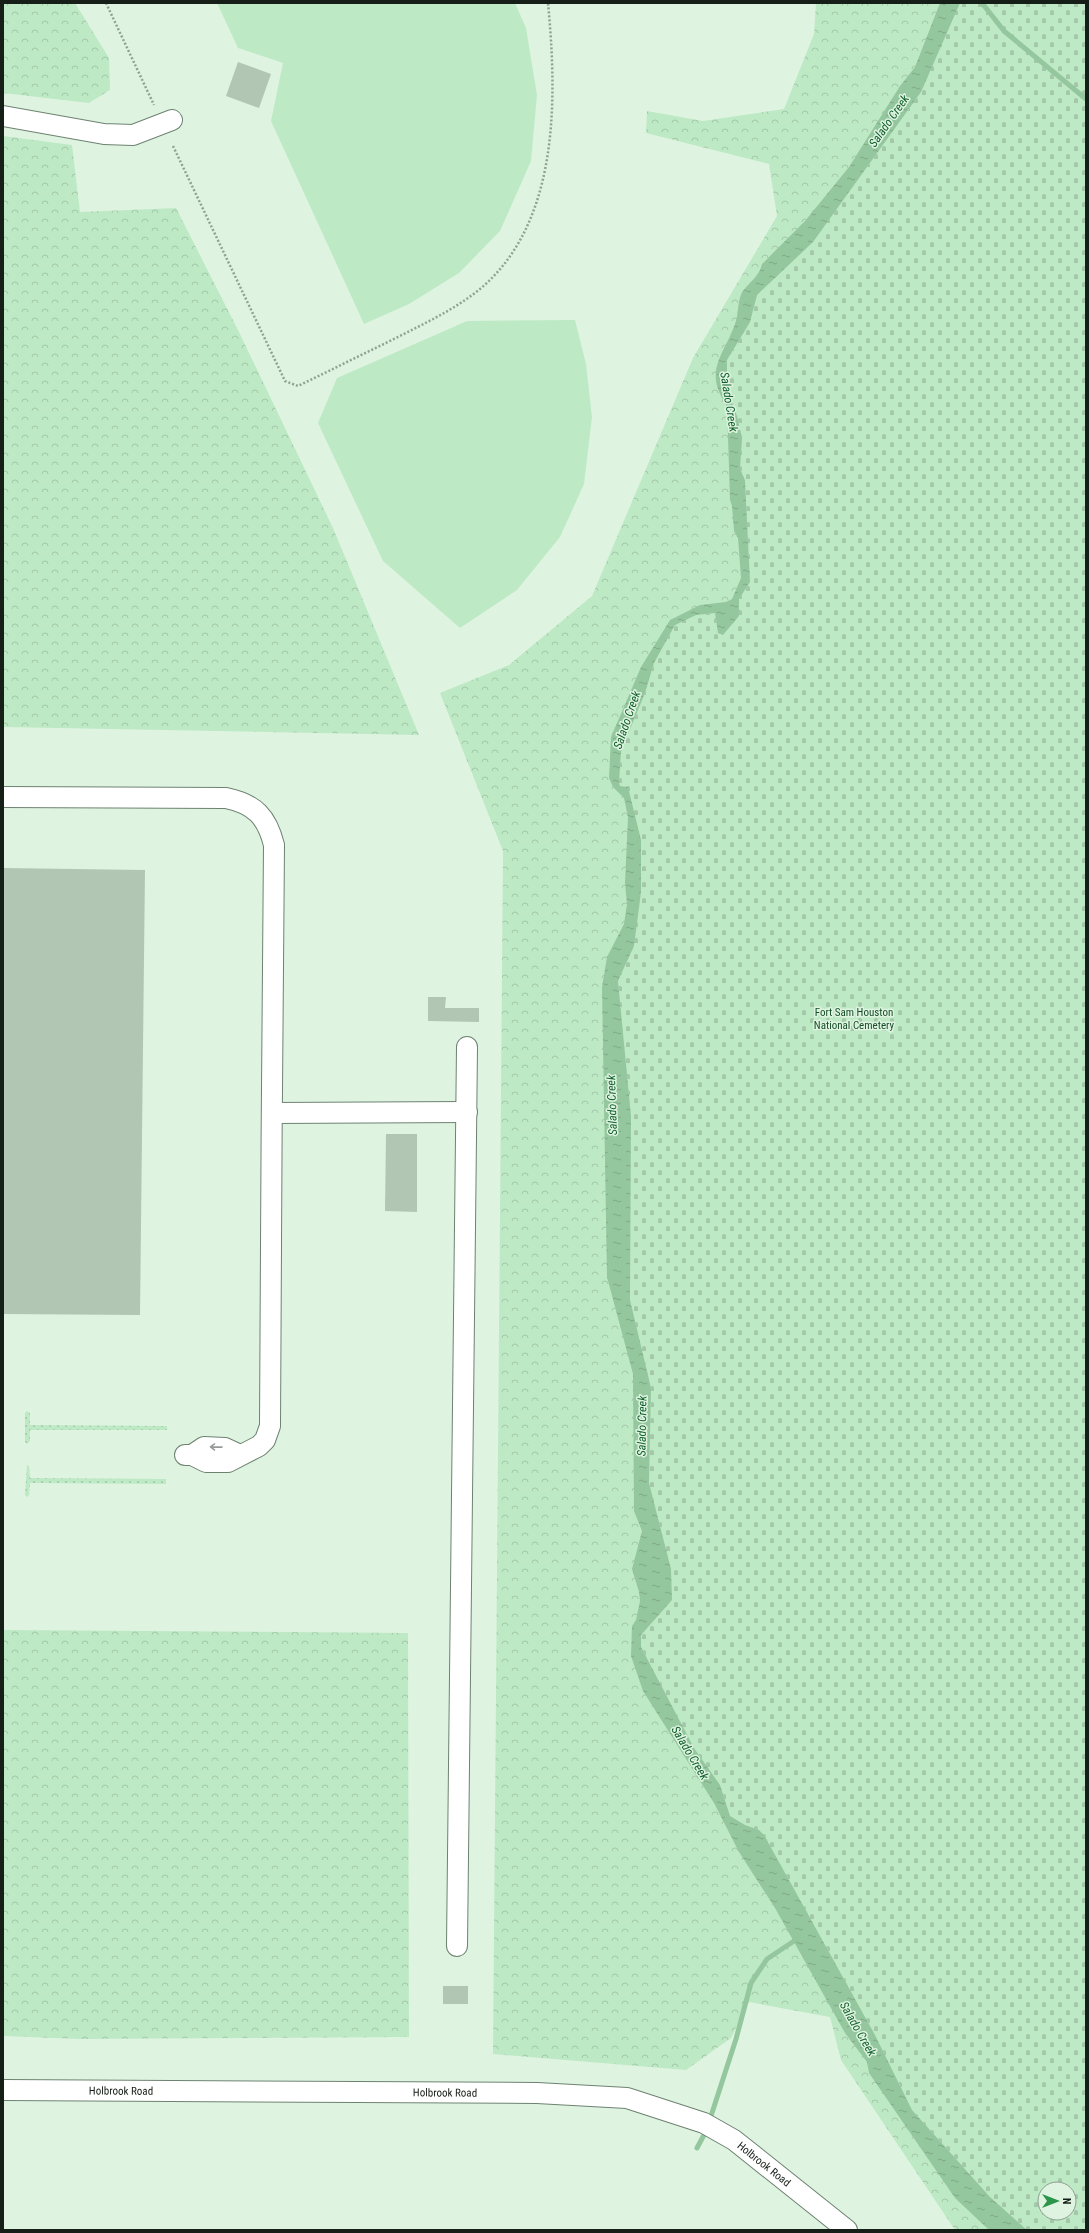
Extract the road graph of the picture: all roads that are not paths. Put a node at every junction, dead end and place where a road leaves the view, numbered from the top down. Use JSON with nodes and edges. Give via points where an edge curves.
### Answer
{"nodes":[{"id":1,"x":3,"y":116,"type":"edge"},
{"id":2,"x":172,"y":120,"type":"dead end"},
{"id":3,"x":3,"y":797,"type":"edge"},
{"id":4,"x":467,"y":1047,"type":"dead end"},
{"id":5,"x":467,"y":1112,"type":"junction"},
{"id":6,"x":273,"y":1113,"type":"junction"},
{"id":7,"x":188,"y":1455,"type":"dead end"},
{"id":8,"x":457,"y":1946,"type":"dead end"},
{"id":9,"x":3,"y":2090,"type":"edge"},
{"id":10,"x":847,"y":2230,"type":"edge"}],
"edges":[{"from":1,"to":2,"type":"street","via":[[104,134],[133,134]]},
{"from":3,"to":6,"type":"street","via":[[226,798],[237,800],[265,820],[274,845]]},
{"from":4,"to":5,"type":"street"},
{"from":5,"to":6,"type":"street"},
{"from":5,"to":8,"type":"street"},
{"from":6,"to":7,"type":"street","via":[[270,1181],[270,1426],[265,1440],[259,1446],[228,1462],[206,1462]]},
{"from":9,"to":10,"type":"street","name":"Holbrook Road","via":[[537,2093],[627,2098],[704,2123],[734,2140]]}]}
